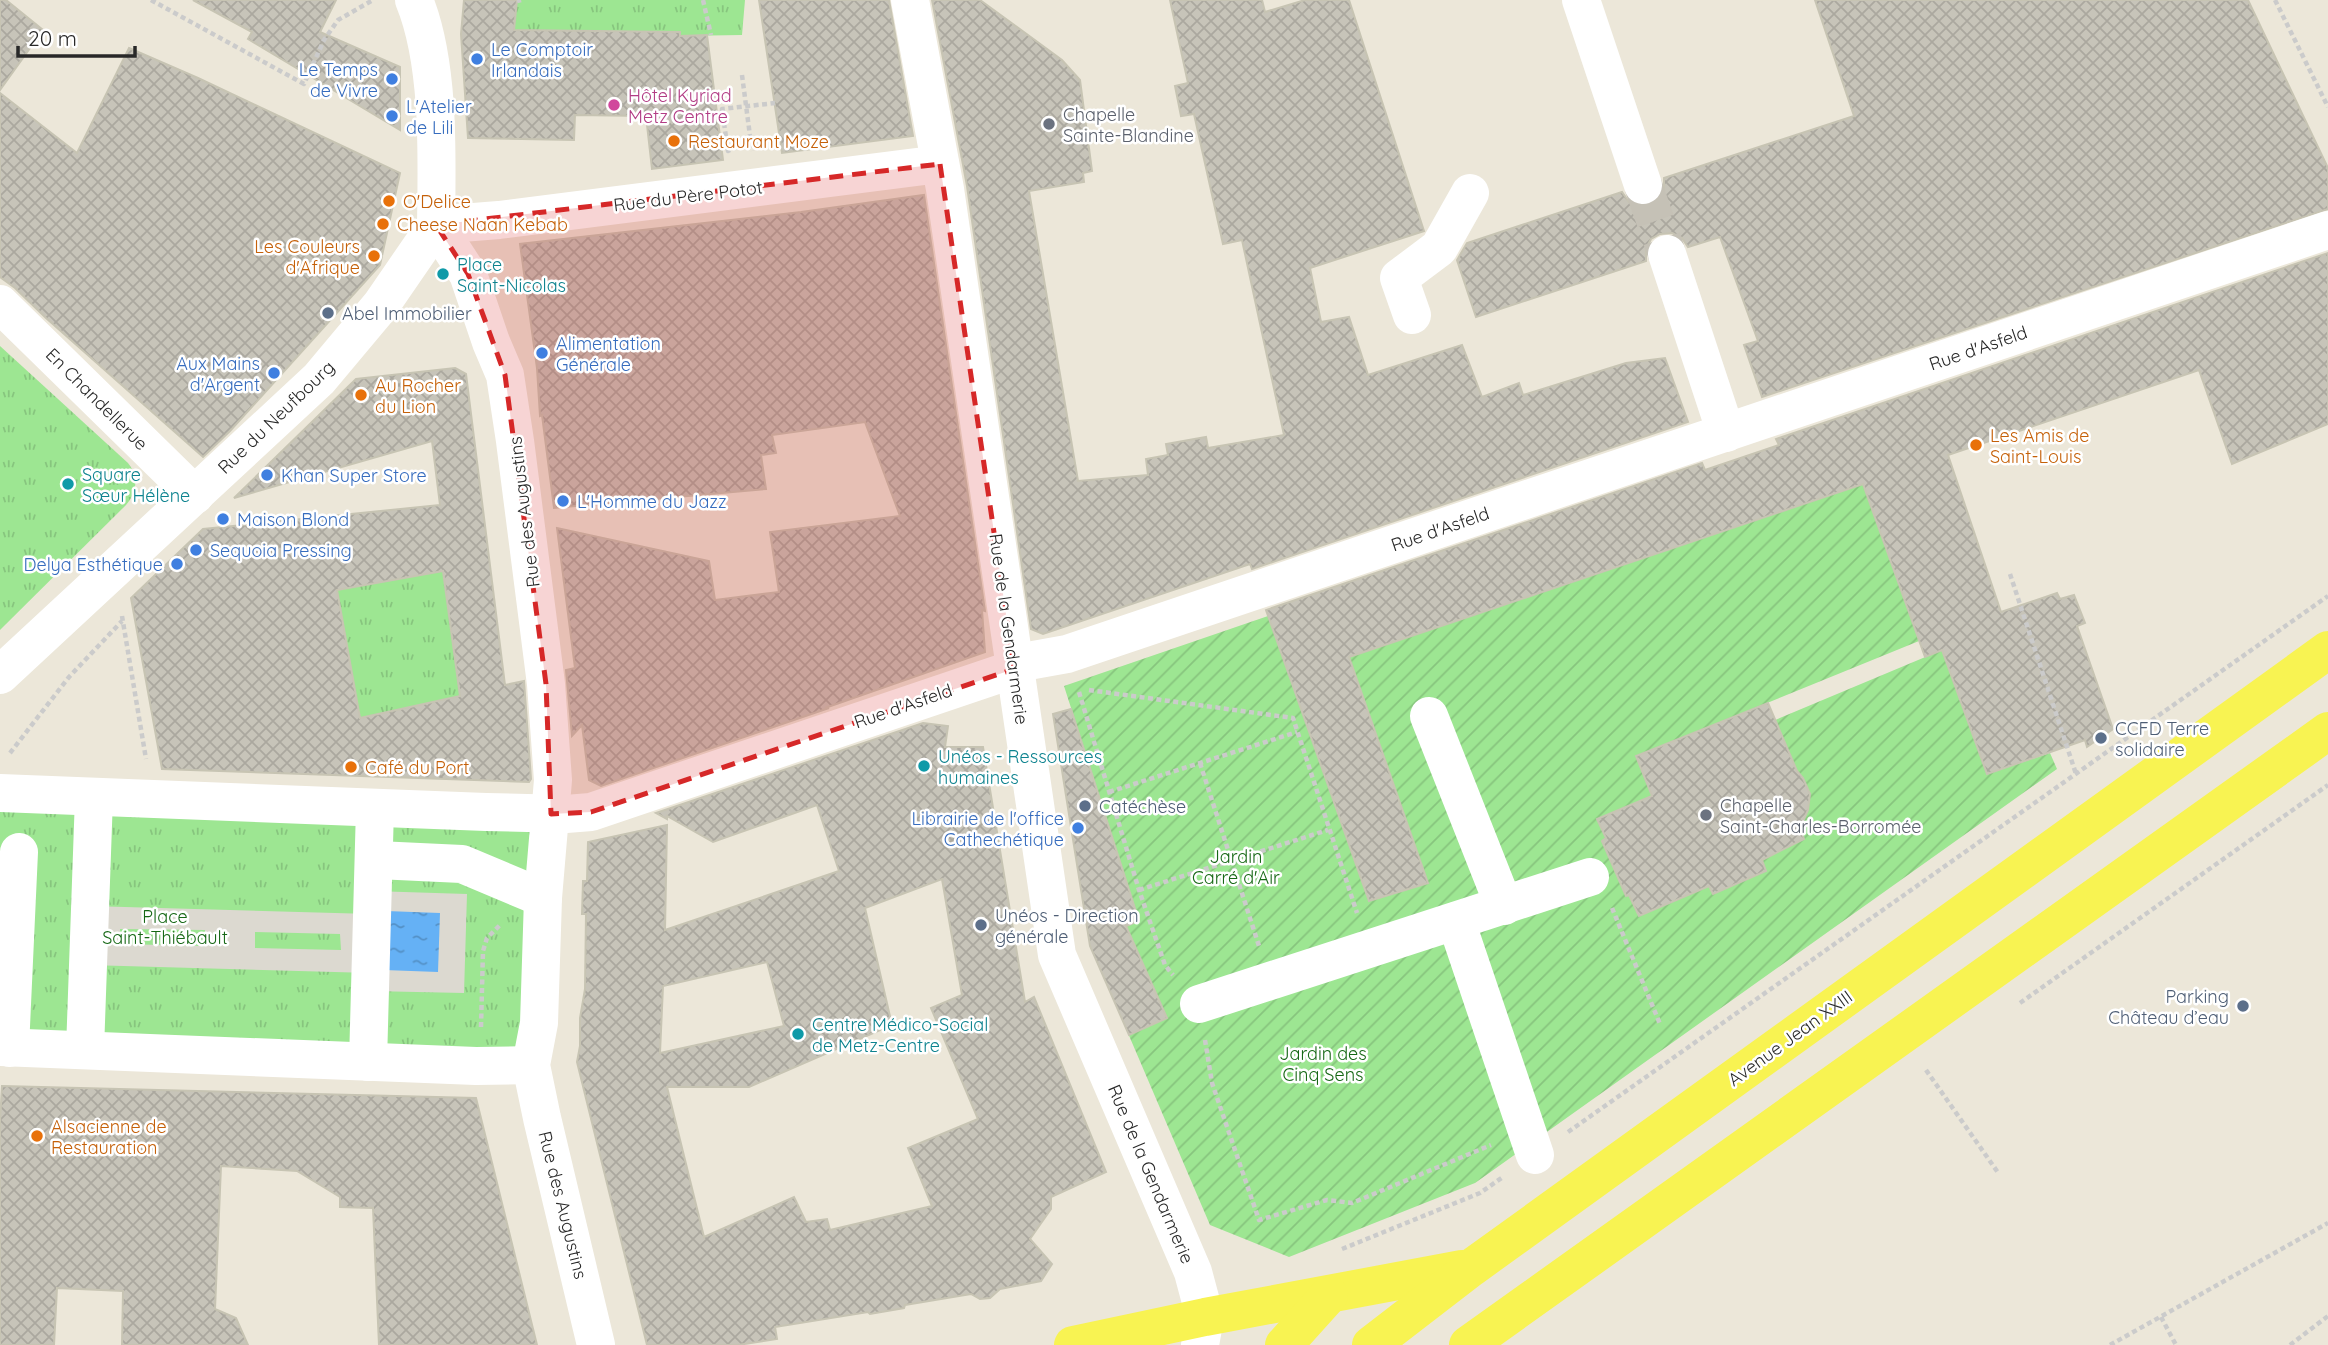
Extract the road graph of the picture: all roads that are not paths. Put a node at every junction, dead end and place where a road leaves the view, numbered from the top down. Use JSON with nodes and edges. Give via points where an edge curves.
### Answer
{"nodes":[{"id":1,"x":414,"y":0,"type":"edge"},
{"id":2,"x":910,"y":0,"type":"edge"},
{"id":3,"x":1581,"y":0,"type":"edge"},
{"id":4,"x":940,"y":164,"type":"junction"},
{"id":5,"x":1643,"y":185,"type":"tunnel mouth"},
{"id":6,"x":1470,"y":192,"type":"dead end"},
{"id":7,"x":436,"y":225,"type":"junction"},
{"id":8,"x":2328,"y":230,"type":"edge"},
{"id":9,"x":1667,"y":254,"type":"tunnel mouth"},
{"id":10,"x":0,"y":304,"type":"edge"},
{"id":11,"x":1412,"y":315,"type":"dead end"},
{"id":12,"x":1726,"y":433,"type":"junction"},
{"id":13,"x":195,"y":495,"type":"junction"},
{"id":14,"x":2328,"y":650,"type":"edge"},
{"id":15,"x":1014,"y":669,"type":"junction"},
{"id":16,"x":0,"y":675,"type":"edge"},
{"id":17,"x":1429,"y":716,"type":"dead end"},
{"id":18,"x":2328,"y":731,"type":"edge"},
{"id":19,"x":0,"y":793,"type":"edge"},
{"id":20,"x":94,"y":797,"type":"junction"},
{"id":21,"x":374,"y":808,"type":"junction"},
{"id":22,"x":551,"y":814,"type":"junction"},
{"id":23,"x":19,"y":852,"type":"dead end"},
{"id":24,"x":377,"y":860,"type":"dead end"},
{"id":25,"x":1590,"y":877,"type":"road end"},
{"id":26,"x":542,"y":898,"type":"junction"},
{"id":27,"x":1504,"y":905,"type":"junction"},
{"id":28,"x":1456,"y":921,"type":"junction"},
{"id":29,"x":1199,"y":1004,"type":"road end"},
{"id":30,"x":5,"y":1048,"type":"edge"},
{"id":31,"x":85,"y":1051,"type":"junction"},
{"id":32,"x":368,"y":1062,"type":"junction"},
{"id":33,"x":531,"y":1065,"type":"junction"},
{"id":34,"x":1531,"y":1142,"type":"road end"},
{"id":35,"x":1471,"y":1268,"type":"junction"},
{"id":36,"x":1329,"y":1294,"type":"junction"},
{"id":37,"x":1203,"y":1331,"type":"edge"},
{"id":38,"x":596,"y":1345,"type":"edge"},
{"id":39,"x":1073,"y":1345,"type":"edge"},
{"id":40,"x":1284,"y":1345,"type":"edge"},
{"id":41,"x":1371,"y":1345,"type":"edge"},
{"id":42,"x":1468,"y":1345,"type":"edge"}],
"edges":[{"from":1,"to":7,"type":"street","via":[[429,54],[437,155]]},
{"from":2,"to":4,"type":"street","name":"Rue de la Gendarmerie"},
{"from":3,"to":5,"type":"street"},
{"from":4,"to":7,"type":"street","name":"Rue du Père Potot"},
{"from":4,"to":15,"type":"street","name":"Rue de la Gendarmerie"},
{"from":6,"to":11,"type":"street","via":[[1438,248],[1399,278]]},
{"from":7,"to":13,"type":"street","name":"Rue du Neufbourg","via":[[389,296],[320,379]]},
{"from":7,"to":22,"type":"street","name":"Rue des Augustins","via":[[468,274],[505,375],[546,684]]},
{"from":8,"to":12,"type":"street","name":"Rue d'Asfeld"},
{"from":9,"to":12,"type":"street"},
{"from":10,"to":13,"type":"street","name":"En Chandellerue"},
{"from":12,"to":15,"type":"street","name":"Rue d'Asfeld"},
{"from":13,"to":16,"type":"street","name":"Rue du Neufbourg"},
{"from":14,"to":35,"type":"main road","name":"Avenue Jean XXIII"},
{"from":15,"to":22,"type":"street","name":"Rue d'Asfeld","via":[[591,812]]},
{"from":15,"to":37,"type":"street","name":"Rue de la Gendarmerie","via":[[1057,955],[1193,1272]]},
{"from":17,"to":27,"type":"street"},
{"from":18,"to":42,"type":"main road"},
{"from":19,"to":20,"type":"street"},
{"from":20,"to":21,"type":"street"},
{"from":20,"to":31,"type":"street"},
{"from":21,"to":22,"type":"street"},
{"from":21,"to":32,"type":"street"},
{"from":22,"to":26,"type":"street"},
{"from":23,"to":30,"type":"street"},
{"from":24,"to":26,"type":"street","via":[[462,864]]},
{"from":25,"to":27,"type":"street"},
{"from":26,"to":33,"type":"street","via":[[540,1023]]},
{"from":27,"to":28,"type":"street"},
{"from":28,"to":29,"type":"street"},
{"from":28,"to":34,"type":"street"},
{"from":30,"to":31,"type":"street"},
{"from":31,"to":32,"type":"street"},
{"from":32,"to":33,"type":"street"},
{"from":33,"to":38,"type":"street","name":"Rue des Augustins"},
{"from":35,"to":36,"type":"main road","name":"Avenue Jean XXIII"},
{"from":35,"to":41,"type":"main road"},
{"from":36,"to":37,"type":"main road","name":"Avenue Jean XXIII"},
{"from":36,"to":40,"type":"main road"},
{"from":37,"to":39,"type":"main road","name":"Avenue Jean XXIII"}]}
